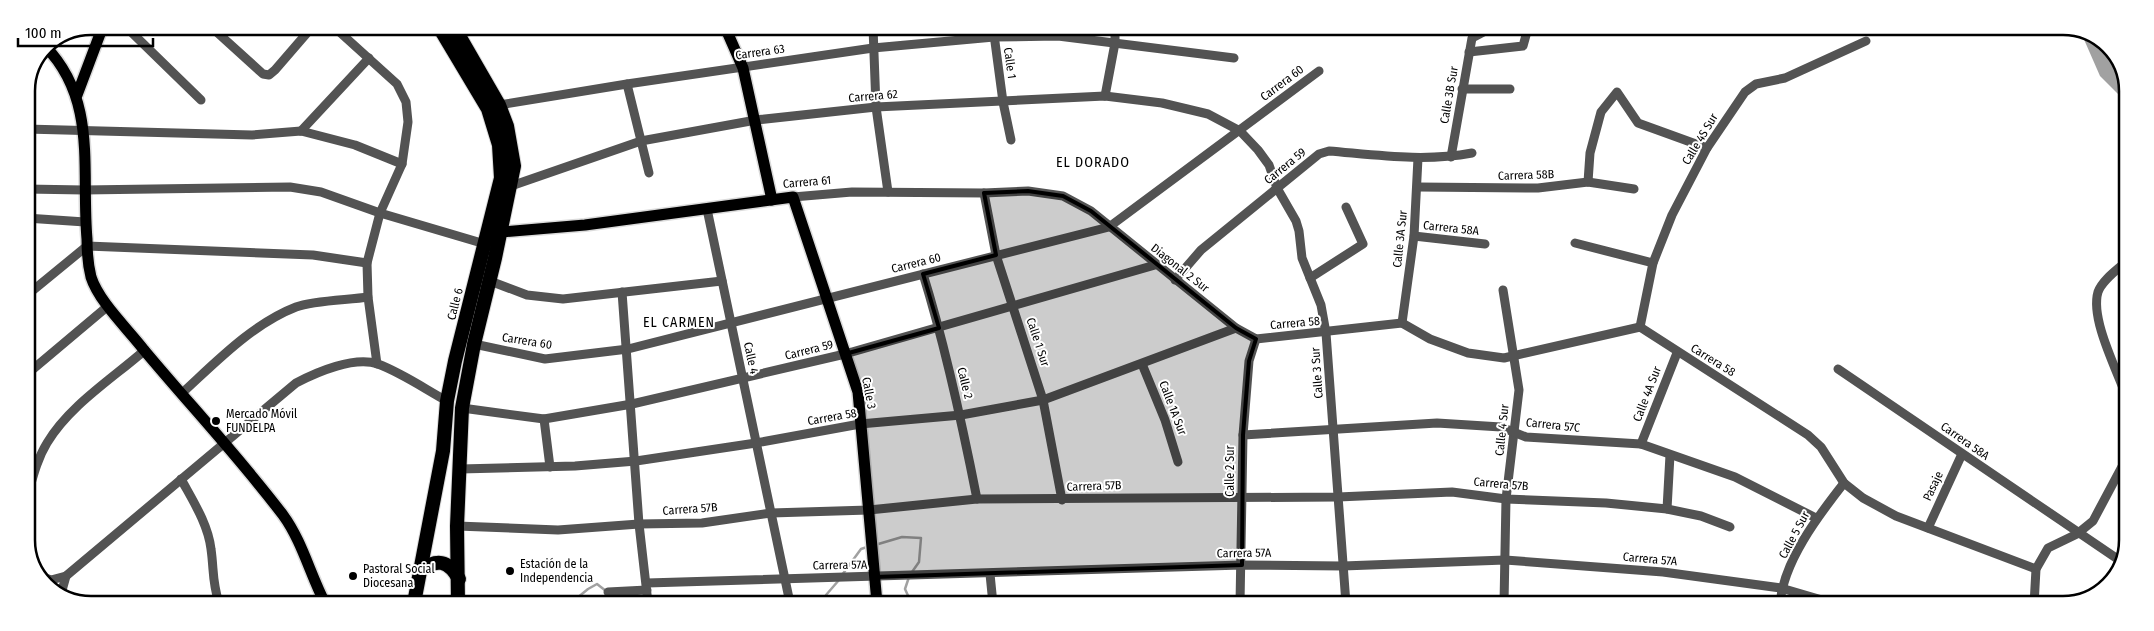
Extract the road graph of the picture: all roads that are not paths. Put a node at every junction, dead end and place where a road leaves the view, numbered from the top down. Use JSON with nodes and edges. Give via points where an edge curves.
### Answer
{"nodes":[{"id":1,"x":100,"y":35,"type":"edge"},
{"id":2,"x":135,"y":35,"type":"edge"},
{"id":3,"x":220,"y":35,"type":"edge"},
{"id":4,"x":304,"y":35,"type":"edge"},
{"id":5,"x":344,"y":35,"type":"edge"},
{"id":6,"x":443,"y":35,"type":"edge"},
{"id":7,"x":459,"y":35,"type":"edge"},
{"id":8,"x":729,"y":35,"type":"edge"},
{"id":9,"x":873,"y":35,"type":"edge"},
{"id":10,"x":971,"y":35,"type":"edge"},
{"id":11,"x":994,"y":35,"type":"edge"},
{"id":12,"x":1072,"y":35,"type":"edge"},
{"id":13,"x":1115,"y":35,"type":"edge"},
{"id":14,"x":1478,"y":35,"type":"edge"},
{"id":15,"x":1526,"y":35,"type":"edge"},
{"id":16,"x":1866,"y":41,"type":"dead end"},
{"id":17,"x":1115,"y":44,"type":"junction"},
{"id":18,"x":873,"y":48,"type":"junction"},
{"id":19,"x":51,"y":52,"type":"edge"},
{"id":20,"x":1469,"y":52,"type":"junction"},
{"id":21,"x":369,"y":58,"type":"junction"},
{"id":22,"x":1234,"y":58,"type":"dead end"},
{"id":23,"x":743,"y":68,"type":"junction"},
{"id":24,"x":1319,"y":71,"type":"dead end"},
{"id":25,"x":626,"y":84,"type":"junction"},
{"id":26,"x":1462,"y":89,"type":"junction"},
{"id":27,"x":1510,"y":89,"type":"dead end"},
{"id":28,"x":77,"y":94,"type":"junction"},
{"id":29,"x":1105,"y":96,"type":"junction"},
{"id":30,"x":201,"y":100,"type":"dead end"},
{"id":31,"x":1003,"y":102,"type":"junction"},
{"id":32,"x":499,"y":105,"type":"junction"},
{"id":33,"x":876,"y":107,"type":"junction"},
{"id":34,"x":756,"y":120,"type":"junction"},
{"id":35,"x":35,"y":129,"type":"edge"},
{"id":36,"x":300,"y":131,"type":"junction"},
{"id":37,"x":1240,"y":131,"type":"junction"},
{"id":38,"x":85,"y":132,"type":"junction"},
{"id":39,"x":1012,"y":140,"type":"dead end"},
{"id":40,"x":641,"y":141,"type":"junction"},
{"id":41,"x":1707,"y":148,"type":"junction"},
{"id":42,"x":1472,"y":153,"type":"dead end"},
{"id":43,"x":1451,"y":157,"type":"junction"},
{"id":44,"x":1418,"y":158,"type":"junction"},
{"id":45,"x":402,"y":164,"type":"junction"},
{"id":46,"x":649,"y":173,"type":"dead end"},
{"id":47,"x":1588,"y":182,"type":"junction"},
{"id":48,"x":511,"y":186,"type":"junction"},
{"id":49,"x":1418,"y":186,"type":"junction"},
{"id":50,"x":35,"y":188,"type":"edge"},
{"id":51,"x":1277,"y":188,"type":"junction"},
{"id":52,"x":1634,"y":189,"type":"dead end"},
{"id":53,"x":84,"y":190,"type":"junction"},
{"id":54,"x":888,"y":192,"type":"junction"},
{"id":55,"x":984,"y":193,"type":"junction"},
{"id":56,"x":793,"y":197,"type":"junction"},
{"id":57,"x":772,"y":200,"type":"junction"},
{"id":58,"x":1346,"y":207,"type":"dead end"},
{"id":59,"x":707,"y":209,"type":"junction"},
{"id":60,"x":380,"y":213,"type":"junction"},
{"id":61,"x":35,"y":219,"type":"edge"},
{"id":62,"x":85,"y":222,"type":"junction"},
{"id":63,"x":1109,"y":227,"type":"junction"},
{"id":64,"x":501,"y":232,"type":"junction"},
{"id":65,"x":1414,"y":236,"type":"junction"},
{"id":66,"x":1576,"y":243,"type":"dead end"},
{"id":67,"x":486,"y":244,"type":"junction"},
{"id":68,"x":1485,"y":244,"type":"dead end"},
{"id":69,"x":87,"y":246,"type":"junction"},
{"id":70,"x":996,"y":256,"type":"junction"},
{"id":71,"x":367,"y":263,"type":"junction"},
{"id":72,"x":1653,"y":264,"type":"junction"},
{"id":73,"x":1156,"y":265,"type":"junction"},
{"id":74,"x":2119,"y":268,"type":"edge"},
{"id":75,"x":923,"y":274,"type":"junction"},
{"id":76,"x":1310,"y":278,"type":"junction"},
{"id":77,"x":1175,"y":280,"type":"junction"},
{"id":78,"x":490,"y":281,"type":"junction"},
{"id":79,"x":722,"y":281,"type":"junction"},
{"id":80,"x":35,"y":289,"type":"edge"},
{"id":81,"x":1503,"y":290,"type":"dead end"},
{"id":82,"x":622,"y":292,"type":"junction"},
{"id":83,"x":368,"y":297,"type":"junction"},
{"id":84,"x":826,"y":299,"type":"junction"},
{"id":85,"x":108,"y":306,"type":"junction"},
{"id":86,"x":1013,"y":307,"type":"junction"},
{"id":87,"x":731,"y":323,"type":"junction"},
{"id":88,"x":1402,"y":323,"type":"junction"},
{"id":89,"x":939,"y":328,"type":"junction"},
{"id":90,"x":1236,"y":328,"type":"junction"},
{"id":91,"x":1640,"y":328,"type":"junction"},
{"id":92,"x":1326,"y":333,"type":"junction"},
{"id":93,"x":1256,"y":339,"type":"junction"},
{"id":94,"x":474,"y":344,"type":"junction"},
{"id":95,"x":628,"y":349,"type":"junction"},
{"id":96,"x":145,"y":350,"type":"junction"},
{"id":97,"x":1677,"y":353,"type":"junction"},
{"id":98,"x":845,"y":354,"type":"junction"},
{"id":99,"x":1514,"y":356,"type":"junction"},
{"id":100,"x":377,"y":364,"type":"junction"},
{"id":101,"x":1142,"y":364,"type":"junction"},
{"id":102,"x":35,"y":367,"type":"edge"},
{"id":103,"x":1838,"y":369,"type":"dead end"},
{"id":104,"x":2119,"y":377,"type":"edge"},
{"id":105,"x":742,"y":379,"type":"junction"},
{"id":106,"x":181,"y":394,"type":"junction"},
{"id":107,"x":1043,"y":400,"type":"junction"},
{"id":108,"x":447,"y":401,"type":"junction"},
{"id":109,"x":632,"y":404,"type":"junction"},
{"id":110,"x":462,"y":408,"type":"junction"},
{"id":111,"x":960,"y":415,"type":"junction"},
{"id":112,"x":544,"y":419,"type":"junction"},
{"id":113,"x":860,"y":424,"type":"junction"},
{"id":114,"x":1333,"y":429,"type":"junction"},
{"id":115,"x":1515,"y":433,"type":"junction"},
{"id":116,"x":1243,"y":435,"type":"junction"},
{"id":117,"x":224,"y":442,"type":"junction"},
{"id":118,"x":756,"y":443,"type":"junction"},
{"id":119,"x":1641,"y":444,"type":"junction"},
{"id":120,"x":1962,"y":454,"type":"junction"},
{"id":121,"x":1670,"y":455,"type":"junction"},
{"id":122,"x":636,"y":461,"type":"junction"},
{"id":123,"x":1178,"y":462,"type":"dead end"},
{"id":124,"x":550,"y":467,"type":"junction"},
{"id":125,"x":35,"y":469,"type":"edge"},
{"id":126,"x":460,"y":469,"type":"junction"},
{"id":127,"x":2119,"y":472,"type":"edge"},
{"id":128,"x":181,"y":479,"type":"junction"},
{"id":129,"x":1844,"y":483,"type":"junction"},
{"id":130,"x":1243,"y":497,"type":"junction"},
{"id":131,"x":1338,"y":497,"type":"junction"},
{"id":132,"x":976,"y":499,"type":"junction"},
{"id":133,"x":1506,"y":499,"type":"junction"},
{"id":134,"x":1062,"y":500,"type":"junction"},
{"id":135,"x":1667,"y":509,"type":"junction"},
{"id":136,"x":869,"y":510,"type":"junction"},
{"id":137,"x":771,"y":513,"type":"junction"},
{"id":138,"x":1816,"y":518,"type":"junction"},
{"id":139,"x":639,"y":524,"type":"junction"},
{"id":140,"x":457,"y":526,"type":"junction"},
{"id":141,"x":1730,"y":527,"type":"dead end"},
{"id":142,"x":1928,"y":528,"type":"junction"},
{"id":143,"x":2077,"y":534,"type":"junction"},
{"id":144,"x":2116,"y":558,"type":"edge"},
{"id":145,"x":1505,"y":560,"type":"junction"},
{"id":146,"x":1242,"y":565,"type":"junction"},
{"id":147,"x":1343,"y":566,"type":"junction"},
{"id":148,"x":2036,"y":569,"type":"junction"},
{"id":149,"x":420,"y":571,"type":"junction"},
{"id":150,"x":990,"y":574,"type":"junction"},
{"id":151,"x":66,"y":576,"type":"junction"},
{"id":152,"x":875,"y":576,"type":"junction"},
{"id":153,"x":785,"y":578,"type":"junction"},
{"id":154,"x":459,"y":579,"type":"junction"},
{"id":155,"x":51,"y":580,"type":"edge"},
{"id":156,"x":647,"y":587,"type":"junction"},
{"id":157,"x":63,"y":588,"type":"edge"},
{"id":158,"x":1781,"y":588,"type":"junction"},
{"id":159,"x":608,"y":592,"type":"dead end"},
{"id":160,"x":217,"y":596,"type":"edge"},
{"id":161,"x":323,"y":596,"type":"edge"},
{"id":162,"x":415,"y":596,"type":"edge"},
{"id":163,"x":458,"y":596,"type":"edge"},
{"id":164,"x":648,"y":596,"type":"edge"},
{"id":165,"x":789,"y":596,"type":"edge"},
{"id":166,"x":876,"y":596,"type":"edge"},
{"id":167,"x":992,"y":596,"type":"edge"},
{"id":168,"x":1240,"y":596,"type":"edge"},
{"id":169,"x":1345,"y":596,"type":"edge"},
{"id":170,"x":1504,"y":596,"type":"edge"},
{"id":171,"x":1780,"y":596,"type":"edge"},
{"id":172,"x":1810,"y":596,"type":"edge"},
{"id":173,"x":2034,"y":596,"type":"edge"}],
"edges":[{"from":1,"to":28,"type":"main road"},
{"from":2,"to":30,"type":"street"},
{"from":3,"to":4,"type":"street","via":[[263,74],[269,75]]},
{"from":5,"to":21,"type":"street"},
{"from":6,"to":67,"type":"highway","name":"Calle 6","via":[[488,109],[499,145],[501,178]]},
{"from":7,"to":32,"type":"highway"},
{"from":8,"to":23,"type":"main road"},
{"from":9,"to":18,"type":"street"},
{"from":10,"to":18,"type":"street","name":"Carrera 63"},
{"from":11,"to":31,"type":"street","name":"Calle 1"},
{"from":12,"to":17,"type":"street","name":"Carrera 63"},
{"from":13,"to":17,"type":"street"},
{"from":14,"to":20,"type":"street","name":"Calle 3B Sur","via":[[1472,38]]},
{"from":15,"to":20,"type":"street","via":[[1523,46]]},
{"from":16,"to":41,"type":"street","name":"Calle 4S Sur","via":[[1785,78],[1756,84],[1745,92]]},
{"from":17,"to":22,"type":"street","name":"Carrera 63"},
{"from":17,"to":29,"type":"street"},
{"from":18,"to":23,"type":"street","name":"Carrera 63"},
{"from":18,"to":33,"type":"street"},
{"from":19,"to":28,"type":"main road"},
{"from":20,"to":26,"type":"street","name":"Calle 3B Sur"},
{"from":21,"to":36,"type":"street"},
{"from":21,"to":45,"type":"street","via":[[397,84],[406,102],[408,122]]},
{"from":23,"to":25,"type":"street","name":"Carrera 63"},
{"from":23,"to":34,"type":"main road"},
{"from":24,"to":37,"type":"street","name":"Carrera 60"},
{"from":25,"to":32,"type":"street","name":"Carrera 63"},
{"from":25,"to":40,"type":"street"},
{"from":26,"to":27,"type":"street"},
{"from":26,"to":43,"type":"street","name":"Calle 3B Sur"},
{"from":28,"to":38,"type":"main road"},
{"from":29,"to":31,"type":"street","name":"Carrera 62"},
{"from":29,"to":37,"type":"street","name":"Carrera 62","via":[[1162,103],[1208,114]]},
{"from":31,"to":33,"type":"street","name":"Carrera 62"},
{"from":31,"to":39,"type":"street"},
{"from":32,"to":48,"type":"highway","via":[[514,166]]},
{"from":33,"to":34,"type":"street","name":"Carrera 62"},
{"from":33,"to":54,"type":"street"},
{"from":34,"to":40,"type":"street","name":"Carrera 62"},
{"from":34,"to":57,"type":"main road"},
{"from":35,"to":38,"type":"street"},
{"from":36,"to":38,"type":"street","via":[[252,135]]},
{"from":36,"to":45,"type":"street","via":[[355,145]]},
{"from":37,"to":51,"type":"street","name":"Calle 3 Sur","via":[[1269,165]]},
{"from":37,"to":63,"type":"street","name":"Carrera 60"},
{"from":38,"to":53,"type":"main road"},
{"from":40,"to":46,"type":"street"},
{"from":40,"to":48,"type":"street","name":"Carrera 62"},
{"from":41,"to":47,"type":"street","via":[[1638,123],[1617,92],[1601,112],[1590,153]]},
{"from":41,"to":72,"type":"street","name":"Calle 4S Sur","via":[[1672,215]]},
{"from":42,"to":43,"type":"street","name":"Carrera 59"},
{"from":43,"to":44,"type":"street","name":"Carrera 59"},
{"from":44,"to":49,"type":"street","name":"Calle 3A Sur"},
{"from":44,"to":51,"type":"street","name":"Carrera 59","via":[[1329,151],[1319,154]]},
{"from":45,"to":60,"type":"street"},
{"from":47,"to":49,"type":"street","name":"Carrera 58B","via":[[1538,188]]},
{"from":47,"to":52,"type":"street","name":"Carrera 58B"},
{"from":48,"to":64,"type":"highway"},
{"from":49,"to":65,"type":"street","name":"Calle 3A Sur"},
{"from":50,"to":53,"type":"street"},
{"from":51,"to":76,"type":"street","name":"Calle 3 Sur","via":[[1296,221],[1302,258]]},
{"from":51,"to":77,"type":"street","name":"Carrera 59","via":[[1201,250]]},
{"from":53,"to":60,"type":"street","via":[[290,188],[320,192]]},
{"from":53,"to":62,"type":"main road"},
{"from":54,"to":55,"type":"street","name":"Carrera 61"},
{"from":54,"to":56,"type":"street","name":"Carrera 61"},
{"from":55,"to":63,"type":"street","name":"Carrera 61","via":[[1028,190],[1063,196],[1090,211]]},
{"from":55,"to":70,"type":"street","name":"Calle 1 Sur"},
{"from":56,"to":57,"type":"main road","name":"Carrera 61"},
{"from":56,"to":84,"type":"main road","name":"Calle 3"},
{"from":57,"to":59,"type":"main road","name":"Carrera 61"},
{"from":58,"to":76,"type":"street","via":[[1363,244]]},
{"from":59,"to":64,"type":"main road","name":"Carrera 61"},
{"from":59,"to":79,"type":"street","name":"Calle 4"},
{"from":60,"to":67,"type":"street"},
{"from":60,"to":71,"type":"street"},
{"from":61,"to":62,"type":"street"},
{"from":62,"to":69,"type":"main road"},
{"from":63,"to":70,"type":"street","name":"Carrera 60"},
{"from":63,"to":73,"type":"street","name":"Diagonal 2 Sur"},
{"from":64,"to":78,"type":"highway"},
{"from":65,"to":68,"type":"street","name":"Carrera 58A"},
{"from":65,"to":88,"type":"street","name":"Calle 3A Sur"},
{"from":66,"to":72,"type":"street"},
{"from":67,"to":108,"type":"highway","name":"Calle 6"},
{"from":69,"to":71,"type":"street","via":[[313,255]]},
{"from":69,"to":80,"type":"street"},
{"from":69,"to":85,"type":"main road","via":[[91,277]]},
{"from":70,"to":75,"type":"street","name":"Carrera 60"},
{"from":70,"to":86,"type":"street","name":"Calle 1 Sur"},
{"from":71,"to":83,"type":"street"},
{"from":72,"to":91,"type":"street","name":"Calle 4S Sur"},
{"from":73,"to":77,"type":"street","name":"Diagonal 2 Sur"},
{"from":73,"to":86,"type":"street","name":"Carrera 59"},
{"from":74,"to":104,"type":"street","via":[[2098,291],[2097,304],[2100,324]]},
{"from":75,"to":84,"type":"street","name":"Carrera 60"},
{"from":75,"to":89,"type":"street","name":"Calle 2"},
{"from":76,"to":92,"type":"street","name":"Calle 3 Sur","via":[[1321,305]]},
{"from":77,"to":90,"type":"street","name":"Diagonal 2 Sur"},
{"from":78,"to":82,"type":"street","via":[[527,295],[563,299]]},
{"from":78,"to":94,"type":"highway"},
{"from":79,"to":82,"type":"street"},
{"from":79,"to":87,"type":"street","name":"Calle 4"},
{"from":81,"to":99,"type":"street","name":"Calle 4 Sur"},
{"from":82,"to":95,"type":"street"},
{"from":83,"to":100,"type":"street"},
{"from":83,"to":106,"type":"street","via":[[297,306],[264,324]]},
{"from":84,"to":87,"type":"street","name":"Carrera 60"},
{"from":84,"to":98,"type":"main road","name":"Calle 3"},
{"from":85,"to":96,"type":"main road"},
{"from":85,"to":102,"type":"street"},
{"from":86,"to":89,"type":"street","name":"Carrera 59"},
{"from":86,"to":107,"type":"street","name":"Calle 1 Sur"},
{"from":87,"to":95,"type":"street","name":"Carrera 60"},
{"from":87,"to":105,"type":"street","name":"Calle 4"},
{"from":88,"to":92,"type":"street","name":"Carrera 58"},
{"from":88,"to":99,"type":"street","via":[[1430,339],[1468,353],[1504,358]]},
{"from":89,"to":98,"type":"street","name":"Carrera 59"},
{"from":89,"to":111,"type":"street","name":"Calle 2"},
{"from":90,"to":93,"type":"street","name":"Carrera 58"},
{"from":90,"to":101,"type":"street","name":"Carrera 58"},
{"from":91,"to":97,"type":"street","name":"Carrera 58"},
{"from":91,"to":99,"type":"street"},
{"from":92,"to":93,"type":"street","name":"Carrera 58"},
{"from":92,"to":114,"type":"street","name":"Calle 3 Sur"},
{"from":93,"to":116,"type":"street","name":"Calle 2 Sur","via":[[1249,362]]},
{"from":94,"to":95,"type":"street","name":"Carrera 60","via":[[544,359]]},
{"from":94,"to":110,"type":"highway"},
{"from":95,"to":109,"type":"street"},
{"from":96,"to":106,"type":"main road"},
{"from":96,"to":125,"type":"street","via":[[65,418],[46,443]]},
{"from":97,"to":119,"type":"street","name":"Calle 4A Sur"},
{"from":97,"to":129,"type":"street","name":"Carrera 58","via":[[1808,435],[1822,447]]},
{"from":98,"to":105,"type":"street","name":"Carrera 59"},
{"from":98,"to":113,"type":"main road","name":"Calle 3","via":[[858,392]]},
{"from":99,"to":115,"type":"street","name":"Calle 4 Sur","via":[[1518,390]]},
{"from":100,"to":108,"type":"street"},
{"from":100,"to":117,"type":"street","via":[[364,362],[313,374],[296,383]]},
{"from":101,"to":107,"type":"street","name":"Carrera 58"},
{"from":101,"to":123,"type":"street","name":"Calle 1A Sur"},
{"from":103,"to":120,"type":"street","name":"Carrera 58A"},
{"from":105,"to":109,"type":"street","name":"Carrera 59"},
{"from":105,"to":118,"type":"street","name":"Calle 4"},
{"from":106,"to":117,"type":"main road"},
{"from":107,"to":111,"type":"street","name":"Carrera 58"},
{"from":107,"to":134,"type":"street","name":"Calle 1 Sur"},
{"from":108,"to":149,"type":"highway","name":"Calle 6","via":[[443,451]]},
{"from":109,"to":112,"type":"street","name":"Carrera 59"},
{"from":109,"to":122,"type":"street"},
{"from":110,"to":112,"type":"street","name":"Carrera 59"},
{"from":110,"to":126,"type":"highway"},
{"from":111,"to":113,"type":"street","name":"Carrera 58"},
{"from":111,"to":132,"type":"street","name":"Calle 2"},
{"from":112,"to":124,"type":"street"},
{"from":113,"to":118,"type":"street","name":"Carrera 58"},
{"from":113,"to":136,"type":"main road","name":"Calle 3"},
{"from":114,"to":115,"type":"street","name":"Carrera 57C","via":[[1437,423],[1501,427]]},
{"from":114,"to":116,"type":"street","name":"Carrera 57C"},
{"from":114,"to":131,"type":"street","name":"Calle 3 Sur"},
{"from":115,"to":119,"type":"street","name":"Carrera 57C","via":[[1526,437]]},
{"from":115,"to":133,"type":"street","name":"Calle 4 Sur"},
{"from":116,"to":130,"type":"street","name":"Calle 2 Sur"},
{"from":117,"to":128,"type":"street"},
{"from":117,"to":161,"type":"main road","via":[[284,516],[298,539]]},
{"from":118,"to":122,"type":"street","name":"Carrera 58"},
{"from":118,"to":137,"type":"street","name":"Calle 4"},
{"from":119,"to":121,"type":"street","name":"Carrera 57C"},
{"from":120,"to":142,"type":"street","name":"Pasaje"},
{"from":120,"to":143,"type":"street","name":"Carrera 58A"},
{"from":121,"to":135,"type":"street"},
{"from":121,"to":138,"type":"street","name":"Carrera 57C","via":[[1735,477]]},
{"from":122,"to":124,"type":"street","name":"Carrera 58"},
{"from":122,"to":139,"type":"street"},
{"from":124,"to":126,"type":"street","name":"Carrera 58"},
{"from":126,"to":140,"type":"highway"},
{"from":127,"to":143,"type":"street","via":[[2093,521]]},
{"from":128,"to":151,"type":"street"},
{"from":128,"to":160,"type":"street","via":[[203,519],[212,549],[212,579]]},
{"from":129,"to":138,"type":"street","name":"Calle 5 Sur"},
{"from":129,"to":142,"type":"street","name":"Carrera 58","via":[[1896,516]]},
{"from":130,"to":131,"type":"street","name":"Carrera 57B"},
{"from":130,"to":134,"type":"street","name":"Carrera 57B"},
{"from":130,"to":146,"type":"street","name":"Calle 2 Sur"},
{"from":131,"to":133,"type":"street","name":"Carrera 57B","via":[[1452,492]]},
{"from":131,"to":147,"type":"street","name":"Calle 3 Sur"},
{"from":132,"to":134,"type":"street","name":"Carrera 57B"},
{"from":132,"to":136,"type":"street","name":"Carrera 57B"},
{"from":133,"to":135,"type":"street","name":"Carrera 57B"},
{"from":133,"to":145,"type":"street","name":"Calle 4 Sur"},
{"from":135,"to":141,"type":"street","name":"Carrera 57B","via":[[1701,516]]},
{"from":136,"to":137,"type":"street","name":"Carrera 57B"},
{"from":136,"to":152,"type":"main road","name":"Calle 3"},
{"from":137,"to":139,"type":"street","name":"Carrera 57B","via":[[702,523]]},
{"from":137,"to":153,"type":"street","name":"Calle 4"},
{"from":138,"to":158,"type":"street","name":"Calle 5 Sur"},
{"from":139,"to":140,"type":"street","name":"Carrera 57B","via":[[558,530]]},
{"from":139,"to":156,"type":"street"},
{"from":140,"to":154,"type":"highway"},
{"from":142,"to":148,"type":"street","name":"Carrera 58"},
{"from":143,"to":144,"type":"street","name":"Carrera 58A"},
{"from":143,"to":148,"type":"street","via":[[2048,548]]},
{"from":145,"to":147,"type":"street","name":"Carrera 57A"},
{"from":145,"to":158,"type":"street","name":"Carrera 57A","via":[[1663,572]]},
{"from":145,"to":170,"type":"street","name":"Calle 4 Sur"},
{"from":146,"to":147,"type":"street","name":"Carrera 57A"},
{"from":146,"to":150,"type":"street","name":"Carrera 57A"},
{"from":146,"to":168,"type":"street","name":"Calle 2 Sur"},
{"from":147,"to":169,"type":"street","name":"Calle 3 Sur"},
{"from":148,"to":173,"type":"street"},
{"from":149,"to":154,"type":"highway","via":[[429,564],[442,563],[453,568]]},
{"from":149,"to":162,"type":"highway","name":"Calle 6"},
{"from":150,"to":152,"type":"street","name":"Carrera 57A"},
{"from":150,"to":167,"type":"street"},
{"from":151,"to":155,"type":"street"},
{"from":151,"to":157,"type":"street"},
{"from":152,"to":153,"type":"street","name":"Carrera 57A"},
{"from":152,"to":166,"type":"main road","name":"Calle 3"},
{"from":153,"to":156,"type":"street","name":"Carrera 57A"},
{"from":153,"to":165,"type":"street","name":"Calle 4"},
{"from":154,"to":163,"type":"highway"},
{"from":156,"to":159,"type":"street","name":"Carrera 57A"},
{"from":156,"to":164,"type":"street"},
{"from":158,"to":171,"type":"street","name":"Calle 5 Sur"},
{"from":158,"to":172,"type":"street","name":"Carrera 57A"}]}
